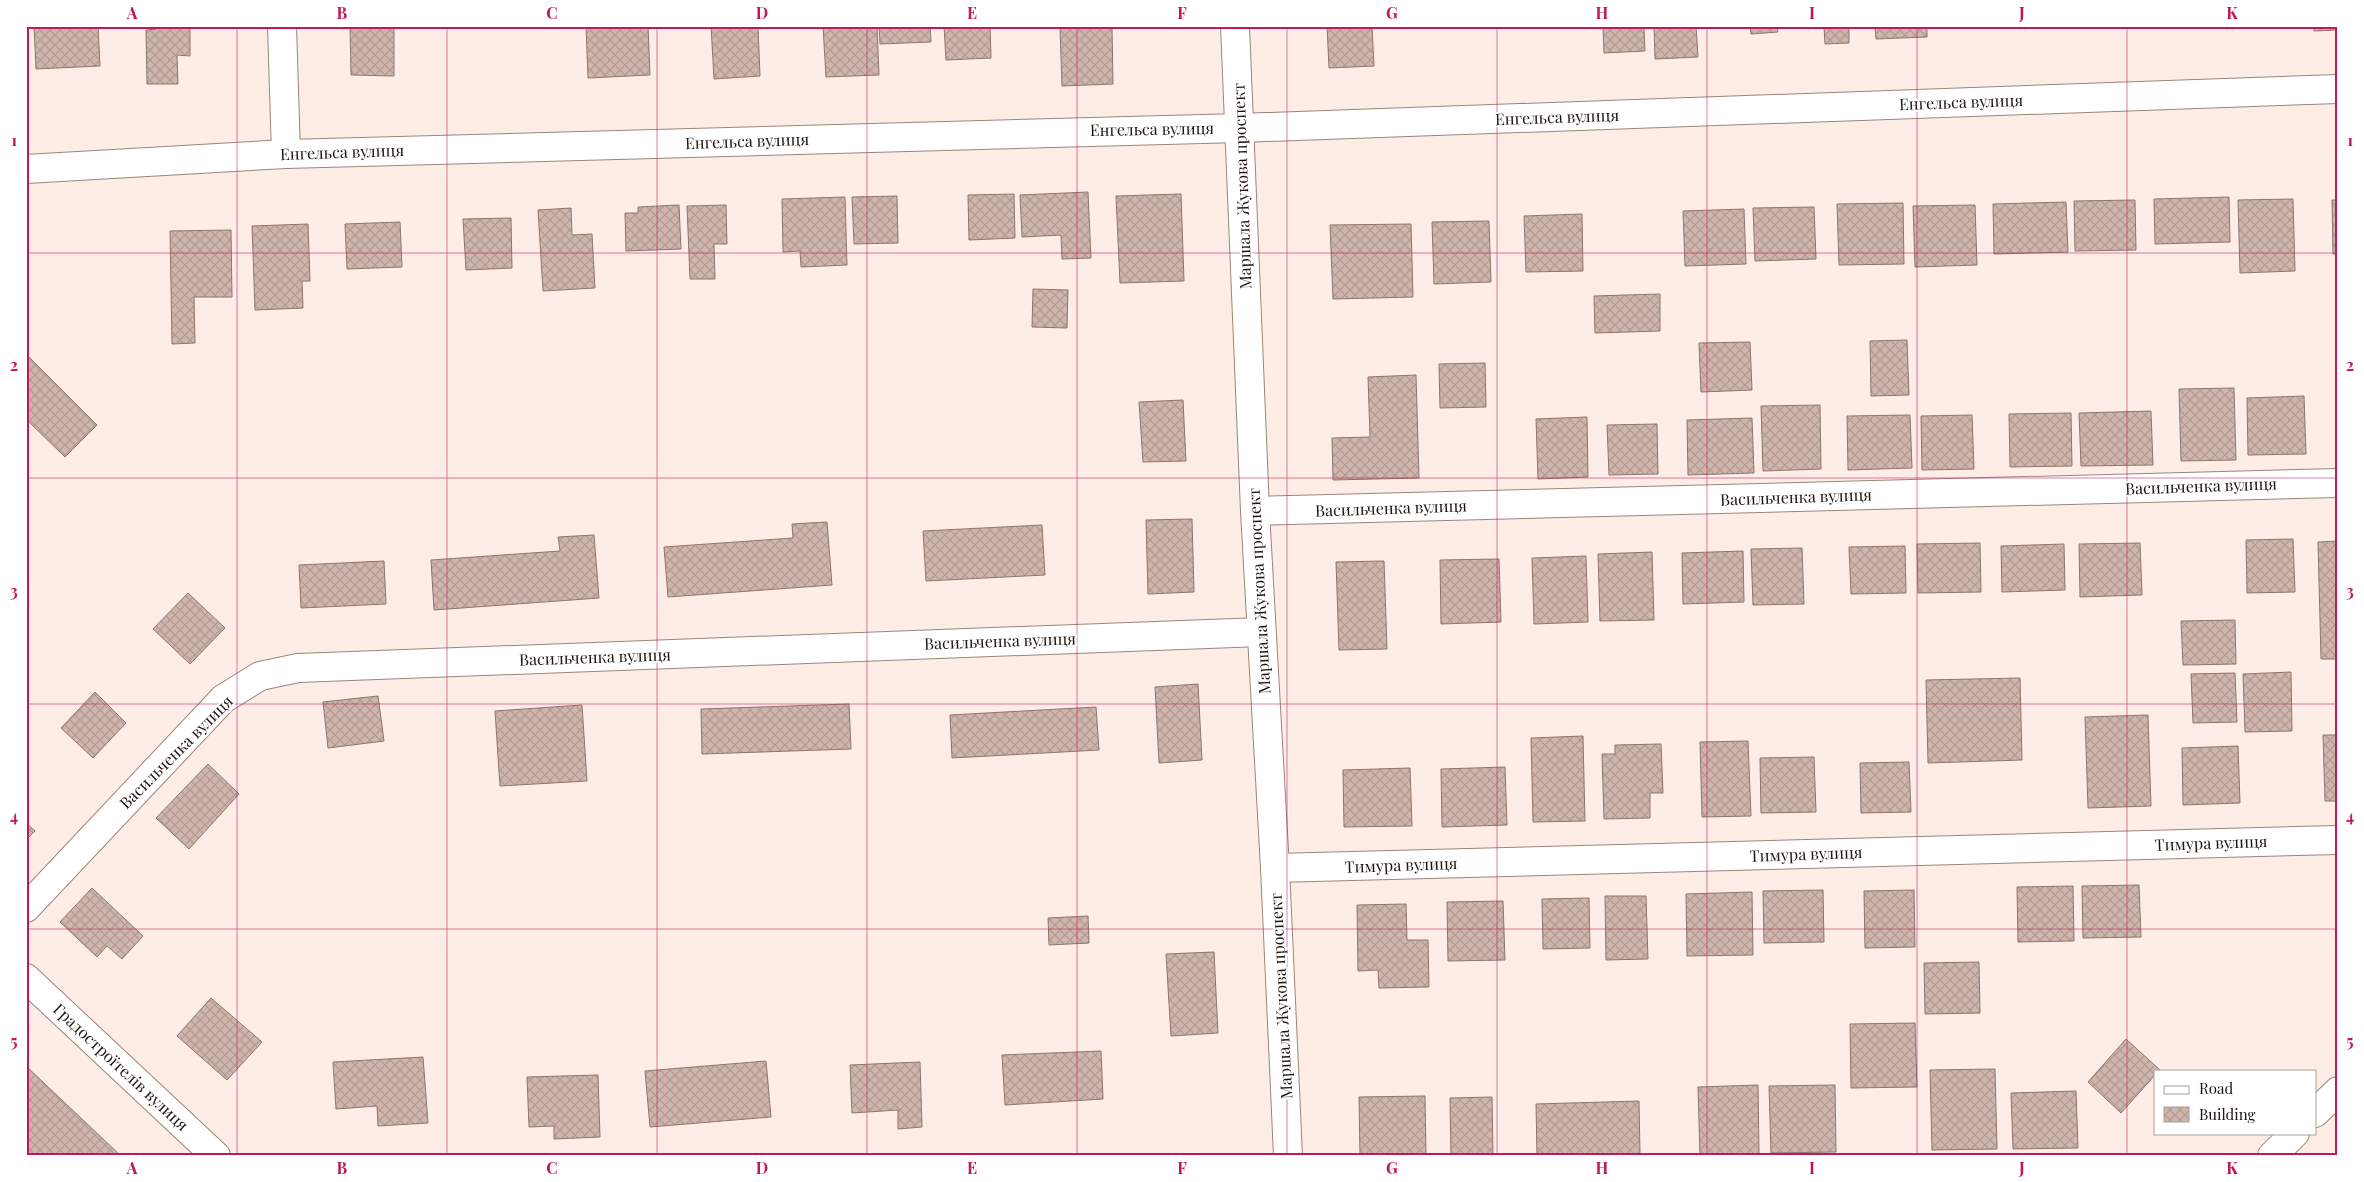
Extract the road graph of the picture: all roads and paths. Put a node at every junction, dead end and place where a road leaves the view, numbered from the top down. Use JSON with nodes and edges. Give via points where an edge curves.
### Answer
{"nodes":[{"id":1,"x":282,"y":26,"type":"edge"},
{"id":2,"x":1235,"y":26,"type":"edge"},
{"id":3,"x":2338,"y":89,"type":"edge"},
{"id":4,"x":1240,"y":128,"type":"junction"},
{"id":5,"x":286,"y":154,"type":"junction"},
{"id":6,"x":26,"y":169,"type":"edge"},
{"id":7,"x":2338,"y":483,"type":"edge"},
{"id":8,"x":1255,"y":511,"type":"junction"},
{"id":9,"x":1261,"y":632,"type":"junction"},
{"id":10,"x":2338,"y":840,"type":"edge"},
{"id":11,"x":1275,"y":868,"type":"junction"},
{"id":12,"x":26,"y":908,"type":"edge"},
{"id":13,"x":26,"y":978,"type":"edge"},
{"id":14,"x":2338,"y":1091,"type":"edge"},
{"id":15,"x":2316,"y":1112,"type":"edge"},
{"id":16,"x":2293,"y":1134,"type":"edge"},
{"id":17,"x":216,"y":1156,"type":"edge"},
{"id":18,"x":1288,"y":1156,"type":"edge"},
{"id":19,"x":2272,"y":1156,"type":"edge"}],
"edges":[{"from":1,"to":5,"type":"street"},
{"from":2,"to":4,"type":"street","name":"Маршала Жукова проспект"},
{"from":3,"to":4,"type":"street","name":"Енгельса вулиця"},
{"from":4,"to":5,"type":"street","name":"Енгельса вулиця"},
{"from":4,"to":8,"type":"street","name":"Маршала Жукова проспект"},
{"from":5,"to":6,"type":"street","name":"Енгельса вулиця"},
{"from":7,"to":8,"type":"street","name":"Васильченка вулиця"},
{"from":8,"to":9,"type":"street","name":"Маршала Жукова проспект"},
{"from":9,"to":11,"type":"street","name":"Маршала Жукова проспект"},
{"from":9,"to":12,"type":"street","name":"Васильченка вулиця","via":[[298,668],[260,676],[222,699]]},
{"from":10,"to":11,"type":"street","name":"Тимура вулиця"},
{"from":11,"to":18,"type":"street","name":"Маршала Жукова проспект"},
{"from":13,"to":17,"type":"street","name":"Градостроїтелiв вулиця"},
{"from":14,"to":15,"type":"street"},
{"from":16,"to":19,"type":"street"}]}
